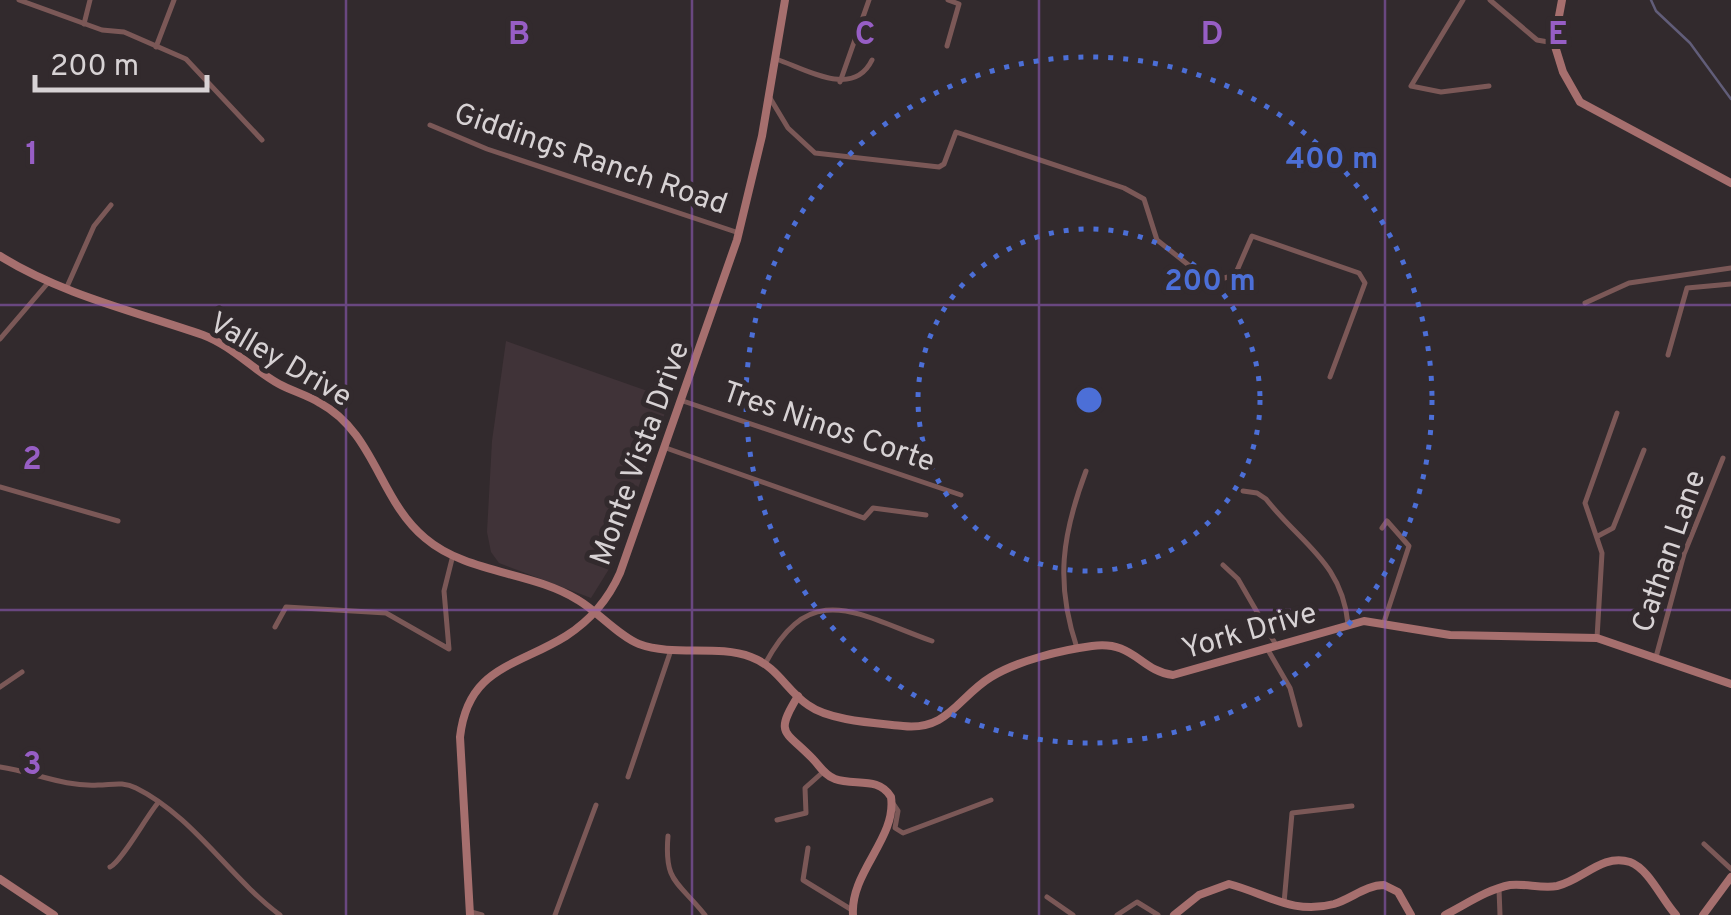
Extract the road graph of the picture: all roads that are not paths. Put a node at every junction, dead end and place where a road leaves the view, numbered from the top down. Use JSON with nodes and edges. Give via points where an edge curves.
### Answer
{"nodes":[{"id":1,"x":20,"y":0,"type":"edge"},
{"id":2,"x":90,"y":0,"type":"edge"},
{"id":3,"x":174,"y":0,"type":"edge"},
{"id":4,"x":785,"y":0,"type":"edge"},
{"id":5,"x":948,"y":0,"type":"edge"},
{"id":6,"x":1463,"y":0,"type":"edge"},
{"id":7,"x":1490,"y":0,"type":"edge"},
{"id":8,"x":1562,"y":0,"type":"edge"},
{"id":9,"x":868,"y":1,"type":"edge"},
{"id":10,"x":84,"y":24,"type":"junction"},
{"id":11,"x":1554,"y":43,"type":"junction"},
{"id":12,"x":947,"y":46,"type":"dead end"},
{"id":13,"x":156,"y":47,"type":"junction"},
{"id":14,"x":773,"y":58,"type":"junction"},
{"id":15,"x":872,"y":60,"type":"dead end"},
{"id":16,"x":840,"y":82,"type":"junction"},
{"id":17,"x":1489,"y":86,"type":"dead end"},
{"id":18,"x":768,"y":96,"type":"junction"},
{"id":19,"x":430,"y":125,"type":"dead end"},
{"id":20,"x":262,"y":140,"type":"dead end"},
{"id":21,"x":1731,"y":183,"type":"edge"},
{"id":22,"x":111,"y":205,"type":"dead end"},
{"id":23,"x":738,"y":233,"type":"junction"},
{"id":24,"x":0,"y":256,"type":"edge"},
{"id":25,"x":1731,"y":268,"type":"edge"},
{"id":26,"x":46,"y":284,"type":"junction"},
{"id":27,"x":1731,"y":284,"type":"edge"},
{"id":28,"x":66,"y":292,"type":"junction"},
{"id":29,"x":1585,"y":303,"type":"dead end"},
{"id":30,"x":0,"y":339,"type":"edge"},
{"id":31,"x":1668,"y":355,"type":"dead end"},
{"id":32,"x":1330,"y":377,"type":"dead end"},
{"id":33,"x":682,"y":400,"type":"junction"},
{"id":34,"x":1616,"y":413,"type":"dead end"},
{"id":35,"x":663,"y":447,"type":"junction"},
{"id":36,"x":1644,"y":450,"type":"dead end"},
{"id":37,"x":1722,"y":458,"type":"dead end"},
{"id":38,"x":1086,"y":470,"type":"dead end"},
{"id":39,"x":0,"y":486,"type":"edge"},
{"id":40,"x":1244,"y":492,"type":"dead end"},
{"id":41,"x":961,"y":495,"type":"dead end"},
{"id":42,"x":926,"y":515,"type":"dead end"},
{"id":43,"x":118,"y":522,"type":"dead end"},
{"id":44,"x":1382,"y":528,"type":"dead end"},
{"id":45,"x":1598,"y":536,"type":"junction"},
{"id":46,"x":453,"y":556,"type":"junction"},
{"id":47,"x":1223,"y":565,"type":"dead end"},
{"id":48,"x":596,"y":612,"type":"junction"},
{"id":49,"x":1384,"y":622,"type":"junction"},
{"id":50,"x":1348,"y":624,"type":"junction"},
{"id":51,"x":275,"y":627,"type":"dead end"},
{"id":52,"x":1597,"y":638,"type":"junction"},
{"id":53,"x":932,"y":641,"type":"dead end"},
{"id":54,"x":1077,"y":648,"type":"junction"},
{"id":55,"x":1273,"y":648,"type":"junction"},
{"id":56,"x":672,"y":650,"type":"junction"},
{"id":57,"x":1656,"y":658,"type":"junction"},
{"id":58,"x":765,"y":664,"type":"junction"},
{"id":59,"x":22,"y":672,"type":"dead end"},
{"id":60,"x":1731,"y":684,"type":"edge"},
{"id":61,"x":0,"y":687,"type":"edge"},
{"id":62,"x":798,"y":696,"type":"junction"},
{"id":63,"x":1300,"y":725,"type":"dead end"},
{"id":64,"x":0,"y":767,"type":"edge"},
{"id":65,"x":823,"y":772,"type":"junction"},
{"id":66,"x":628,"y":777,"type":"dead end"},
{"id":67,"x":992,"y":800,"type":"dead end"},
{"id":68,"x":892,"y":802,"type":"junction"},
{"id":69,"x":157,"y":804,"type":"junction"},
{"id":70,"x":596,"y":805,"type":"dead end"},
{"id":71,"x":1352,"y":806,"type":"dead end"},
{"id":72,"x":777,"y":820,"type":"dead end"},
{"id":73,"x":668,"y":836,"type":"dead end"},
{"id":74,"x":1704,"y":844,"type":"dead end"},
{"id":75,"x":808,"y":848,"type":"dead end"},
{"id":76,"x":110,"y":867,"type":"dead end"},
{"id":77,"x":1731,"y":869,"type":"edge"},
{"id":78,"x":1731,"y":877,"type":"edge"},
{"id":79,"x":0,"y":879,"type":"edge"},
{"id":80,"x":1498,"y":888,"type":"junction"},
{"id":81,"x":1047,"y":898,"type":"dead end"},
{"id":82,"x":1284,"y":906,"type":"junction"},
{"id":83,"x":853,"y":912,"type":"edge"},
{"id":84,"x":470,"y":914,"type":"edge"},
{"id":85,"x":54,"y":915,"type":"edge"},
{"id":86,"x":280,"y":915,"type":"edge"},
{"id":87,"x":482,"y":915,"type":"edge"},
{"id":88,"x":555,"y":915,"type":"edge"},
{"id":89,"x":705,"y":915,"type":"edge"},
{"id":90,"x":1073,"y":915,"type":"edge"},
{"id":91,"x":1117,"y":915,"type":"edge"},
{"id":92,"x":1158,"y":915,"type":"edge"},
{"id":93,"x":1174,"y":915,"type":"edge"},
{"id":94,"x":1411,"y":915,"type":"edge"},
{"id":95,"x":1445,"y":915,"type":"edge"},
{"id":96,"x":1500,"y":915,"type":"edge"},
{"id":97,"x":1676,"y":915,"type":"edge"},
{"id":98,"x":1704,"y":915,"type":"edge"}],
"edges":[{"from":1,"to":10,"type":"street"},
{"from":2,"to":10,"type":"street"},
{"from":3,"to":13,"type":"street"},
{"from":4,"to":14,"type":"street","name":"Monte Vista Drive"},
{"from":5,"to":12,"type":"street","via":[[959,4]]},
{"from":6,"to":17,"type":"street","via":[[1411,86],[1441,92]]},
{"from":7,"to":11,"type":"street","via":[[1536,40]]},
{"from":8,"to":11,"type":"street"},
{"from":9,"to":16,"type":"street"},
{"from":10,"to":13,"type":"street"},
{"from":11,"to":21,"type":"street","via":[[1583,106]]},
{"from":13,"to":20,"type":"street","via":[[194,64]]},
{"from":14,"to":16,"type":"street"},
{"from":14,"to":18,"type":"street","name":"Monte Vista Drive"},
{"from":15,"to":16,"type":"street","via":[[859,77]]},
{"from":18,"to":23,"type":"street","name":"Monte Vista Drive"},
{"from":18,"to":32,"type":"street","via":[[788,128],[822,156],[938,167],[956,132],[1124,188],[1144,199],[1158,240],[1210,282],[1235,275],[1252,236],[1359,273],[1365,284]]},
{"from":19,"to":23,"type":"street","name":"Giddings Ranch Road"},
{"from":22,"to":28,"type":"street","via":[[94,226]]},
{"from":23,"to":33,"type":"street","name":"Monte Vista Drive"},
{"from":24,"to":26,"type":"street","name":"Valley Drive"},
{"from":25,"to":29,"type":"street","via":[[1629,283]]},
{"from":26,"to":28,"type":"street","name":"Valley Drive"},
{"from":26,"to":30,"type":"street"},
{"from":27,"to":31,"type":"street","via":[[1687,288]]},
{"from":28,"to":46,"type":"street","name":"Valley Drive","via":[[204,336],[341,416],[409,522]]},
{"from":33,"to":35,"type":"street","name":"Monte Vista Drive"},
{"from":33,"to":41,"type":"street","name":"Tres Ninos Corte"},
{"from":34,"to":45,"type":"street","via":[[1585,503]]},
{"from":35,"to":42,"type":"street","via":[[864,518],[873,508]]},
{"from":35,"to":48,"type":"street","name":"Monte Vista Drive","via":[[620,573]]},
{"from":36,"to":45,"type":"street","via":[[1613,528]]},
{"from":37,"to":57,"type":"street","name":"Cathan Lane","via":[[1684,554]]},
{"from":38,"to":54,"type":"street","via":[[1063,558],[1065,613]]},
{"from":39,"to":43,"type":"street"},
{"from":40,"to":50,"type":"street","via":[[1266,500],[1331,569],[1346,599]]},
{"from":44,"to":49,"type":"street","via":[[1387,521],[1409,546]]},
{"from":45,"to":52,"type":"street"},
{"from":46,"to":48,"type":"street","name":"Valley Drive","via":[[565,594]]},
{"from":46,"to":51,"type":"street","via":[[444,591],[448,649],[372,612],[286,607]]},
{"from":47,"to":55,"type":"street","via":[[1238,579]]},
{"from":48,"to":56,"type":"street","via":[[638,644]]},
{"from":48,"to":84,"type":"street","name":"Monte Vista Drive","via":[[483,681],[465,708],[460,736]]},
{"from":49,"to":50,"type":"street","name":"York Drive"},
{"from":49,"to":52,"type":"street","name":"York Drive","via":[[1450,635]]},
{"from":50,"to":55,"type":"street","name":"York Drive"},
{"from":52,"to":57,"type":"street","name":"York Drive"},
{"from":53,"to":58,"type":"street","via":[[835,608],[807,612],[785,629]]},
{"from":54,"to":55,"type":"street","name":"York Drive","via":[[1112,644],[1173,675]]},
{"from":54,"to":62,"type":"street","name":"York Drive","via":[[995,674],[958,710],[930,725],[824,713]]},
{"from":55,"to":63,"type":"street"},
{"from":56,"to":58,"type":"street","via":[[742,655]]},
{"from":56,"to":66,"type":"street"},
{"from":57,"to":60,"type":"street","name":"York Drive"},
{"from":58,"to":62,"type":"street","name":"York Drive"},
{"from":59,"to":61,"type":"street"},
{"from":62,"to":65,"type":"street","via":[[784,719],[785,734]]},
{"from":64,"to":69,"type":"street","via":[[58,782],[118,783]]},
{"from":65,"to":68,"type":"street","via":[[835,780],[878,785]]},
{"from":65,"to":72,"type":"street","via":[[806,788],[806,813]]},
{"from":67,"to":68,"type":"street","via":[[903,833],[895,828]]},
{"from":68,"to":83,"type":"street","via":[[859,880]]},
{"from":69,"to":76,"type":"street","via":[[132,834],[122,860]]},
{"from":69,"to":86,"type":"street"},
{"from":70,"to":88,"type":"street"},
{"from":71,"to":82,"type":"street","via":[[1292,813]]},
{"from":73,"to":89,"type":"street","via":[[666,867]]},
{"from":74,"to":77,"type":"street"},
{"from":75,"to":83,"type":"street","via":[[803,880]]},
{"from":78,"to":98,"type":"street"},
{"from":79,"to":85,"type":"street"},
{"from":80,"to":95,"type":"street"},
{"from":80,"to":96,"type":"street"},
{"from":80,"to":97,"type":"street","via":[[1554,887],[1607,861],[1628,862]]},
{"from":81,"to":90,"type":"street"},
{"from":82,"to":93,"type":"street","via":[[1229,884],[1199,895]]},
{"from":82,"to":94,"type":"street","via":[[1318,908],[1384,885],[1398,892]]},
{"from":84,"to":87,"type":"street"},
{"from":91,"to":92,"type":"street","via":[[1137,902]]}]}
